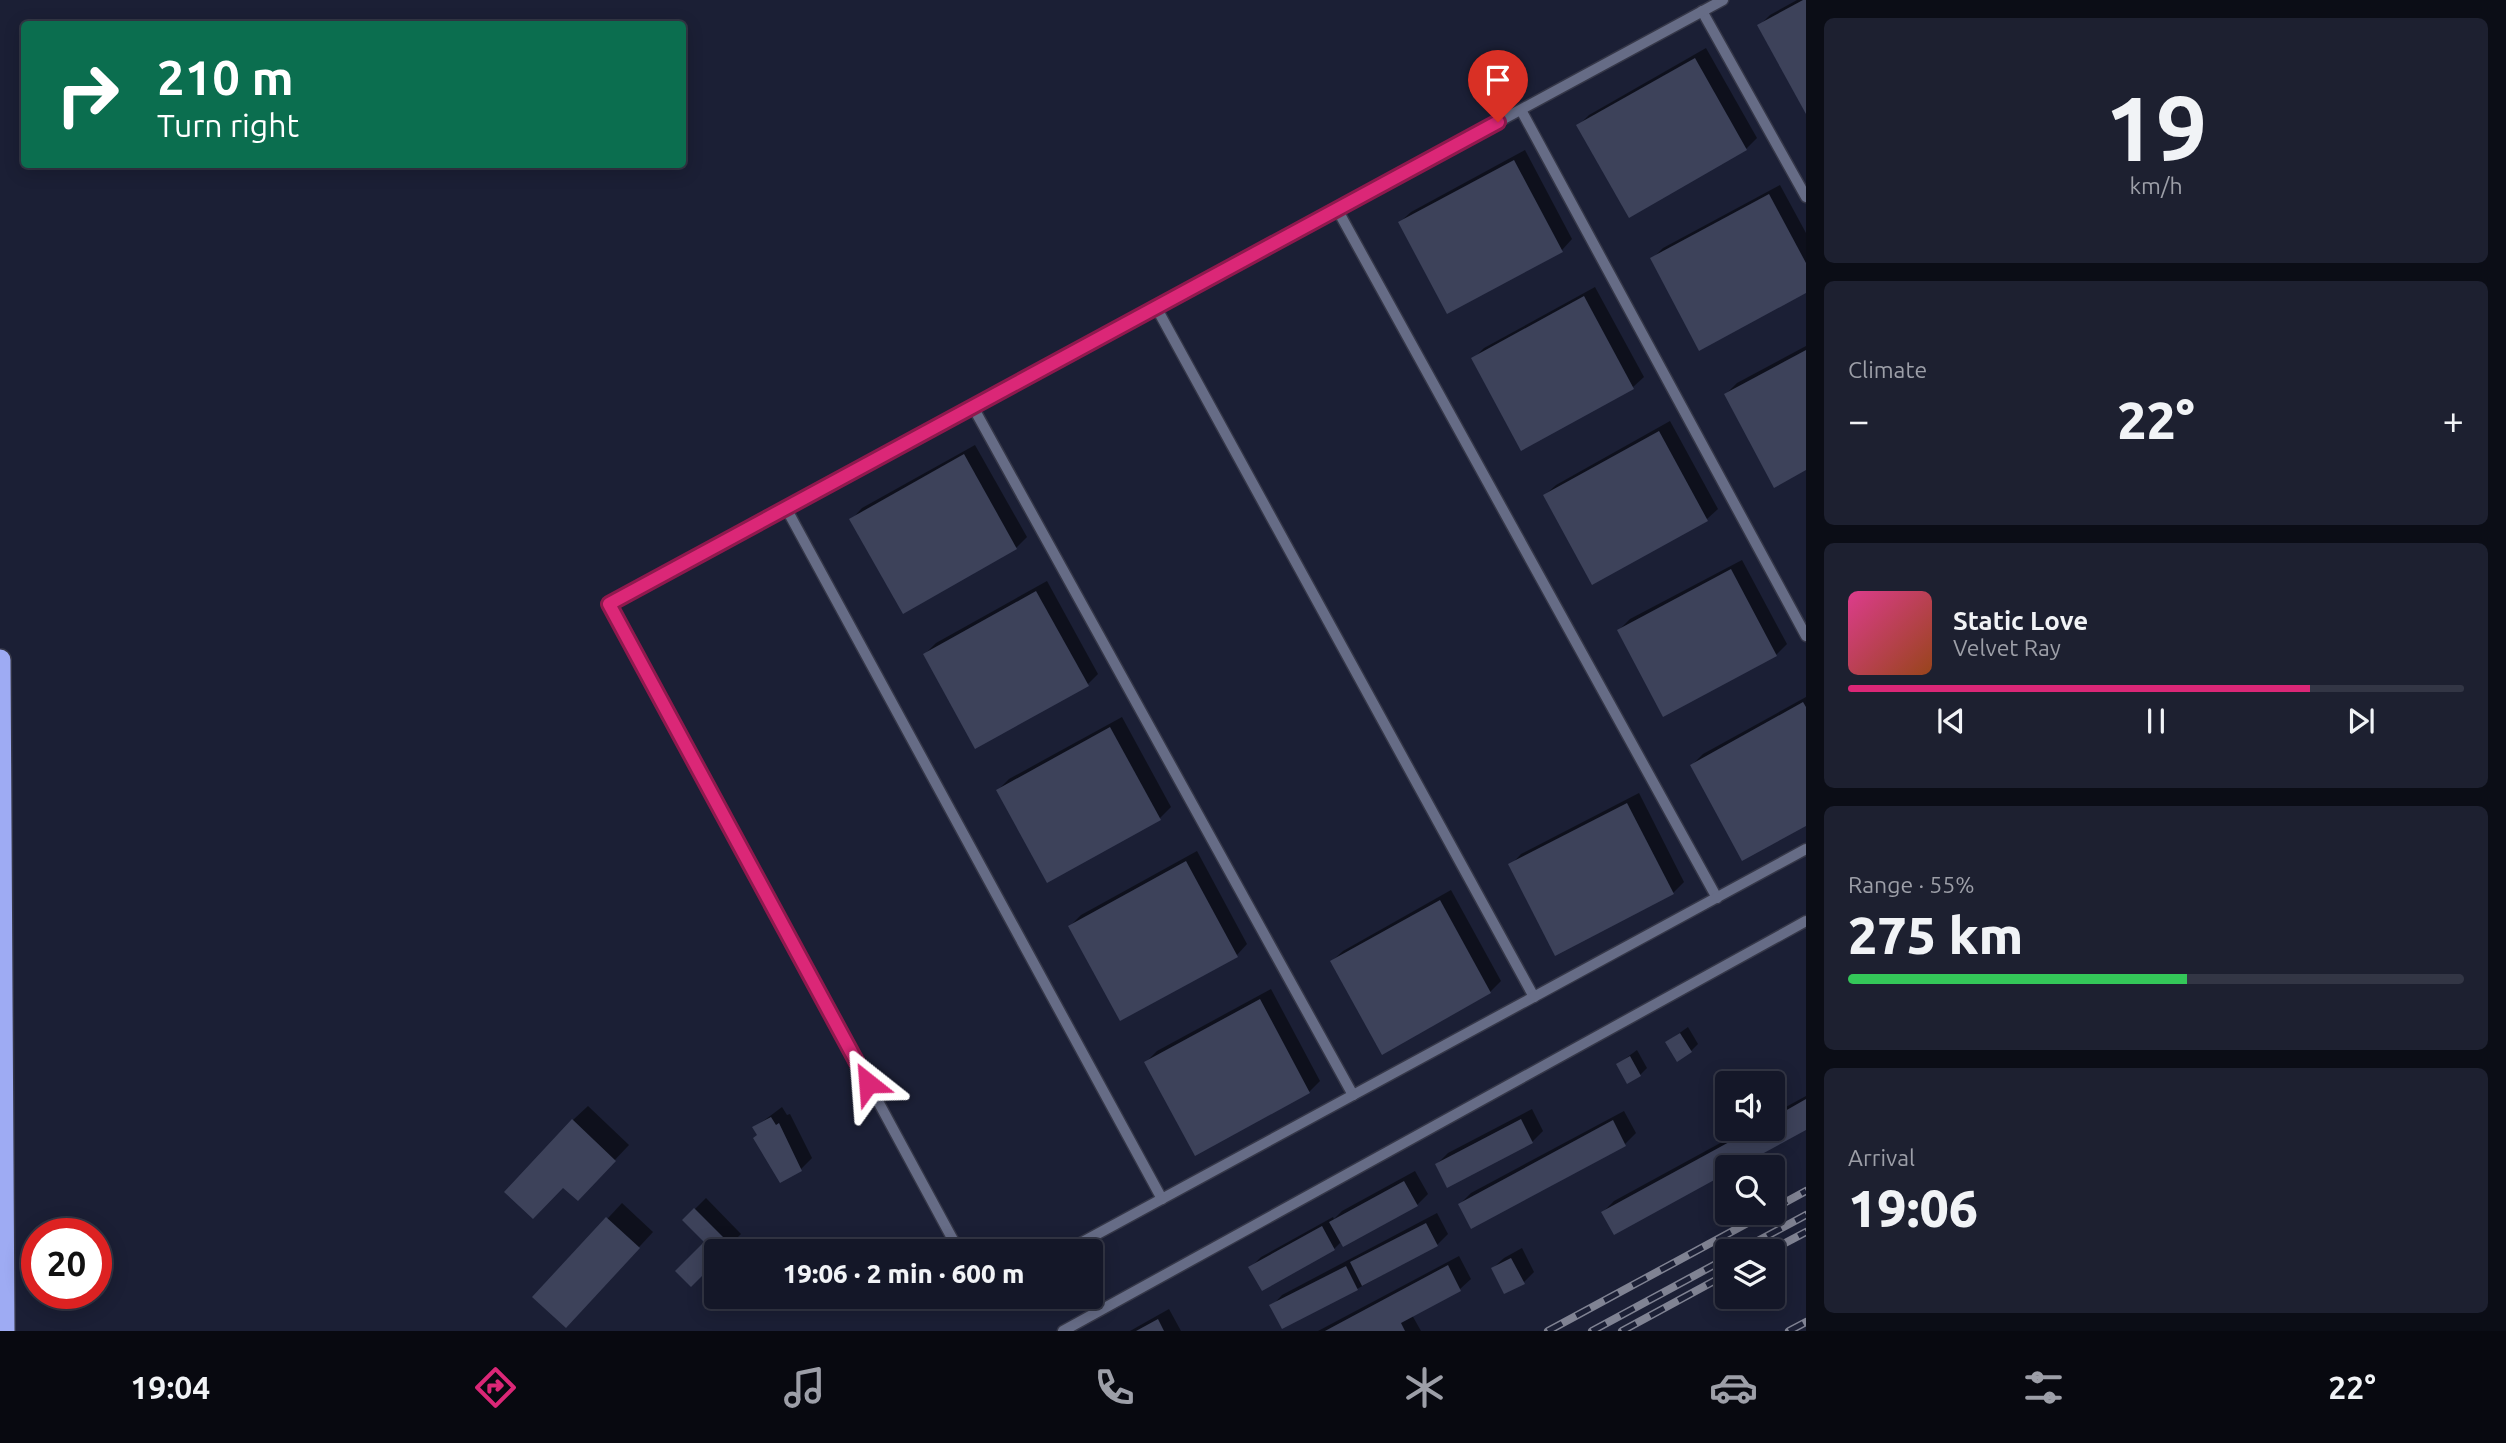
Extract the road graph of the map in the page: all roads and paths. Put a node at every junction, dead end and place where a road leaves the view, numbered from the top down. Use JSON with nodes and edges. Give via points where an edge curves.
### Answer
{"nodes":[{"id":1,"x":1723,"y":0,"type":"edge"},
{"id":2,"x":1702,"y":11,"type":"junction"},
{"id":3,"x":1521,"y":110,"type":"junction"},
{"id":4,"x":1806,"y":197,"type":"edge"},
{"id":5,"x":1337,"y":209,"type":"junction"},
{"id":6,"x":1156,"y":307,"type":"junction"},
{"id":7,"x":972,"y":407,"type":"junction"},
{"id":8,"x":786,"y":508,"type":"junction"},
{"id":9,"x":1806,"y":636,"type":"edge"},
{"id":10,"x":0,"y":660,"type":"edge"},
{"id":11,"x":1806,"y":849,"type":"edge"},
{"id":12,"x":1717,"y":898,"type":"junction"},
{"id":13,"x":1806,"y":921,"type":"edge"},
{"id":14,"x":1534,"y":997,"type":"junction"},
{"id":15,"x":1353,"y":1095,"type":"junction"},
{"id":16,"x":1161,"y":1199,"type":"junction"},
{"id":17,"x":952,"y":1239,"type":"edge"},
{"id":18,"x":1088,"y":1239,"type":"edge"},
{"id":19,"x":4,"y":1331,"type":"edge"},
{"id":20,"x":1063,"y":1331,"type":"edge"}],
"edges":[{"from":1,"to":2,"type":"lane"},
{"from":2,"to":3,"type":"lane"},
{"from":2,"to":4,"type":"lane"},
{"from":3,"to":5,"type":"lane"},
{"from":3,"to":9,"type":"lane"},
{"from":5,"to":6,"type":"lane"},
{"from":5,"to":12,"type":"lane"},
{"from":6,"to":7,"type":"lane"},
{"from":6,"to":14,"type":"lane"},
{"from":7,"to":8,"type":"lane"},
{"from":7,"to":15,"type":"lane"},
{"from":8,"to":16,"type":"lane"},
{"from":8,"to":17,"type":"lane","via":[[609,604]]},
{"from":10,"to":19,"type":"highway"},
{"from":11,"to":12,"type":"lane"},
{"from":12,"to":14,"type":"lane"},
{"from":13,"to":20,"type":"lane"},
{"from":14,"to":15,"type":"lane"},
{"from":15,"to":16,"type":"lane"},
{"from":16,"to":18,"type":"lane"}]}
